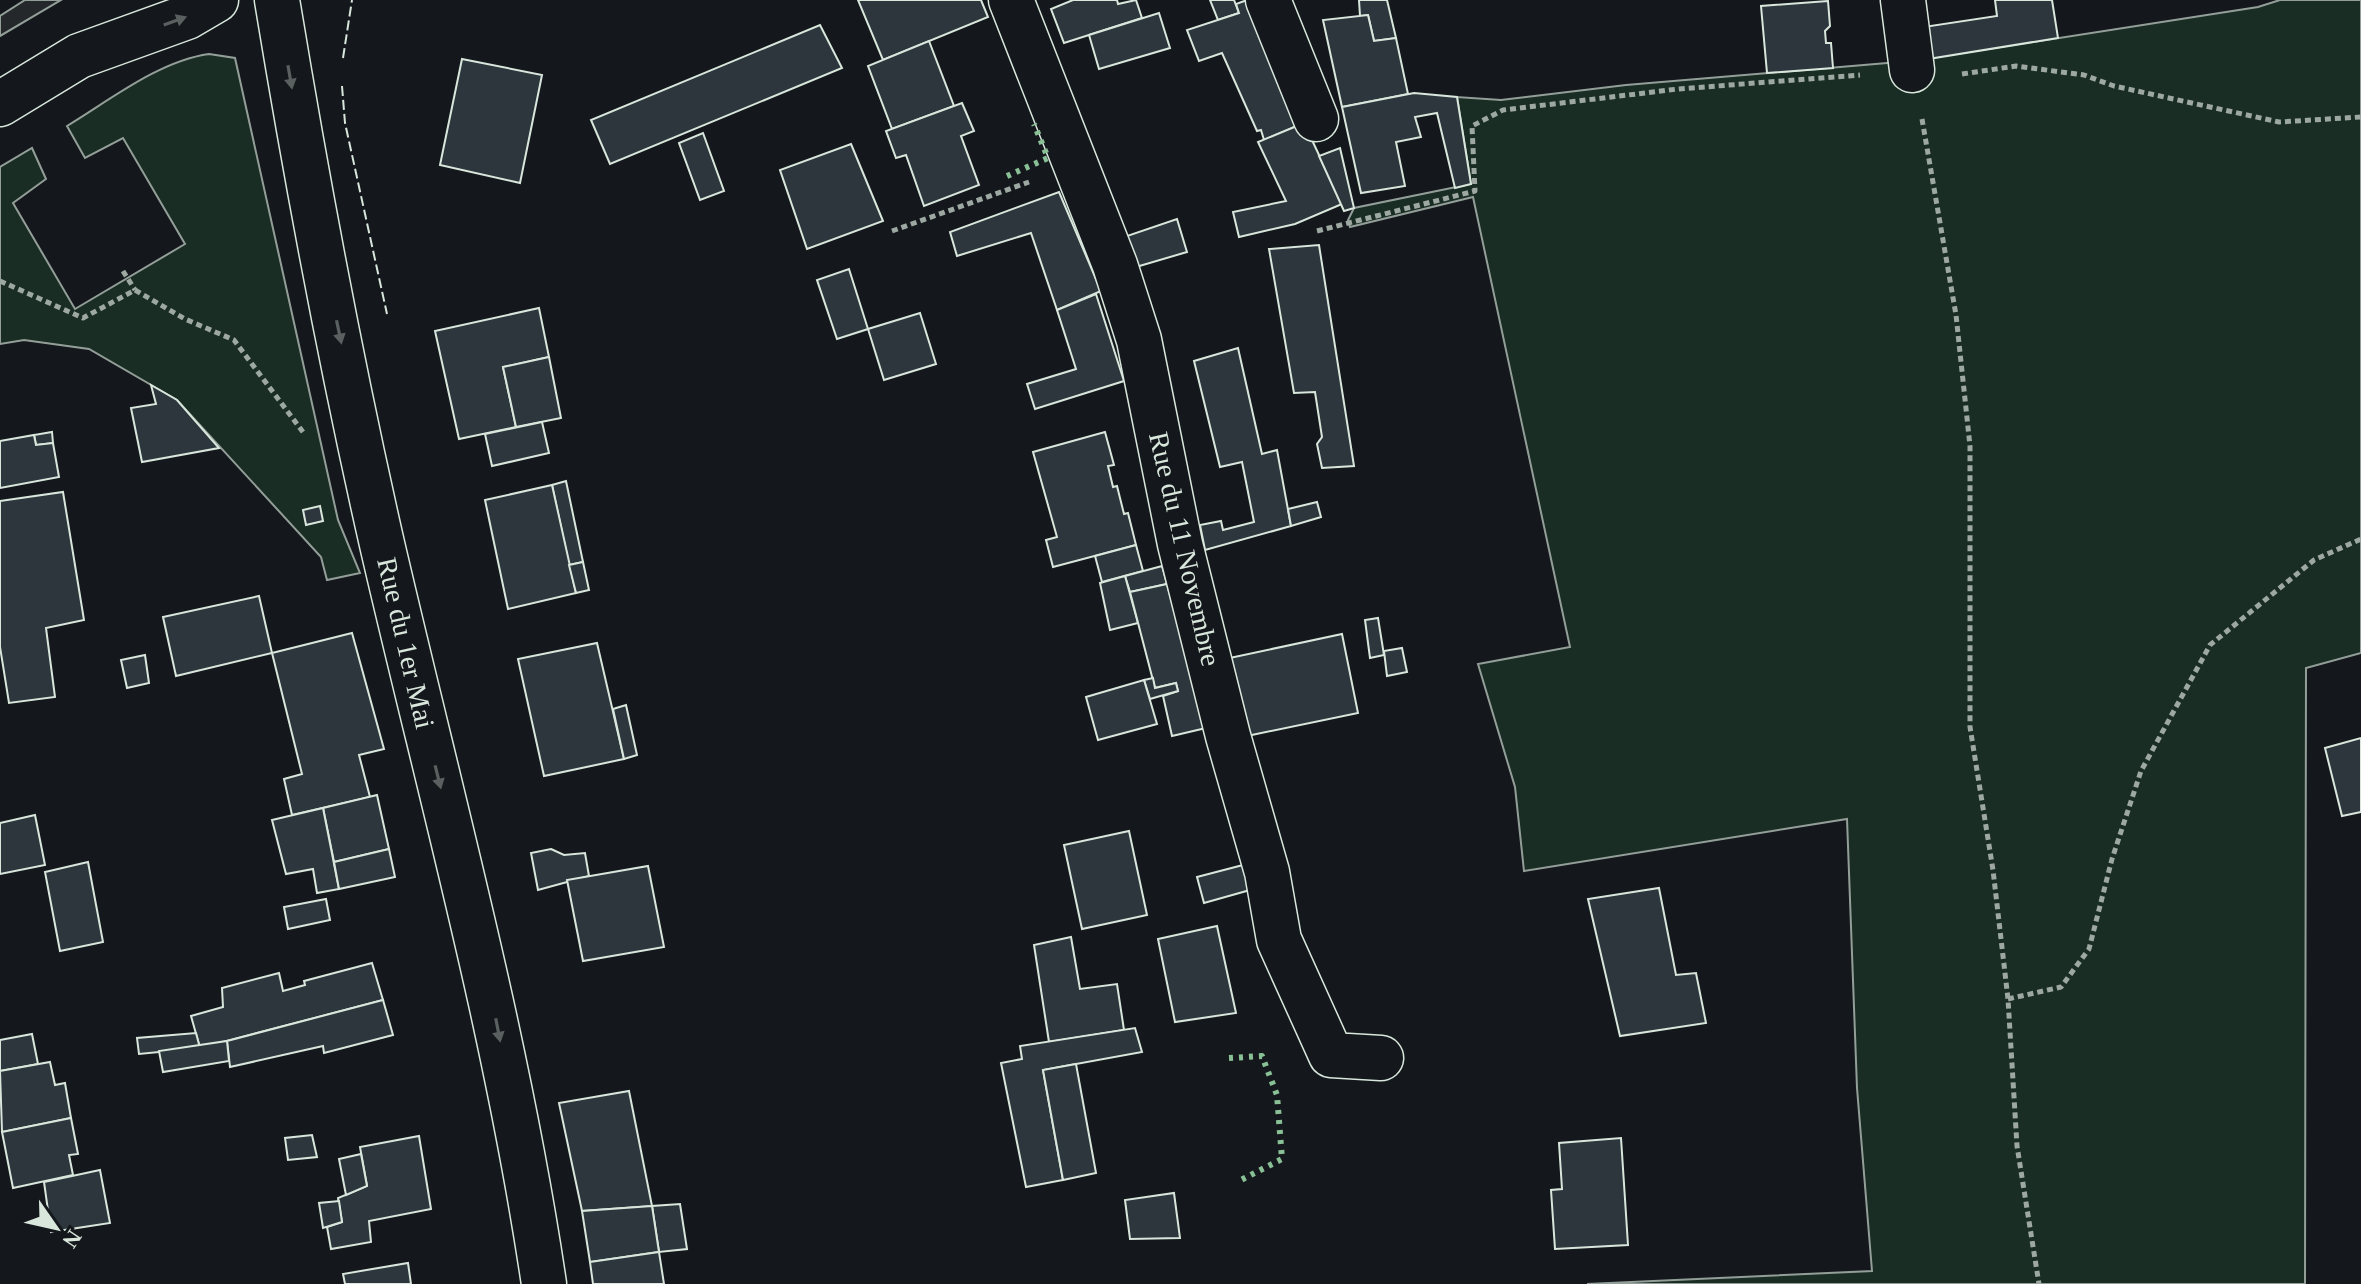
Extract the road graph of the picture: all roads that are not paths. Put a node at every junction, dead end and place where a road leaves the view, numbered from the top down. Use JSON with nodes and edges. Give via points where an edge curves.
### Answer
{"nodes":[{"id":1,"x":145,"y":0,"type":"edge"},
{"id":2,"x":216,"y":0,"type":"edge"},
{"id":3,"x":277,"y":0,"type":"edge"},
{"id":4,"x":1011,"y":0,"type":"edge"},
{"id":5,"x":1268,"y":0,"type":"edge"},
{"id":6,"x":1903,"y":0,"type":"edge"},
{"id":7,"x":79,"y":56,"type":"junction"},
{"id":8,"x":1913,"y":78,"type":"road end"},
{"id":9,"x":0,"y":104,"type":"edge"},
{"id":10,"x":1316,"y":119,"type":"dead end"},
{"id":11,"x":1381,"y":1058,"type":"dead end"},
{"id":12,"x":544,"y":1284,"type":"edge"}],
"edges":[{"from":1,"to":7,"type":"street"},
{"from":7,"to":2,"type":"street","one_way":true,"via":[[187,17]]},
{"from":3,"to":12,"type":"street","name":"Rue du 1er Mai","one_way":true,"via":[[381,540],[492,998]]},
{"from":4,"to":11,"type":"street","name":"Rue du 11 Novembre","via":[[1139,340],[1180,544],[1267,872],[1279,940],[1331,1055]]},
{"from":5,"to":10,"type":"street"},
{"from":6,"to":8,"type":"street"},
{"from":7,"to":9,"type":"street"}]}
